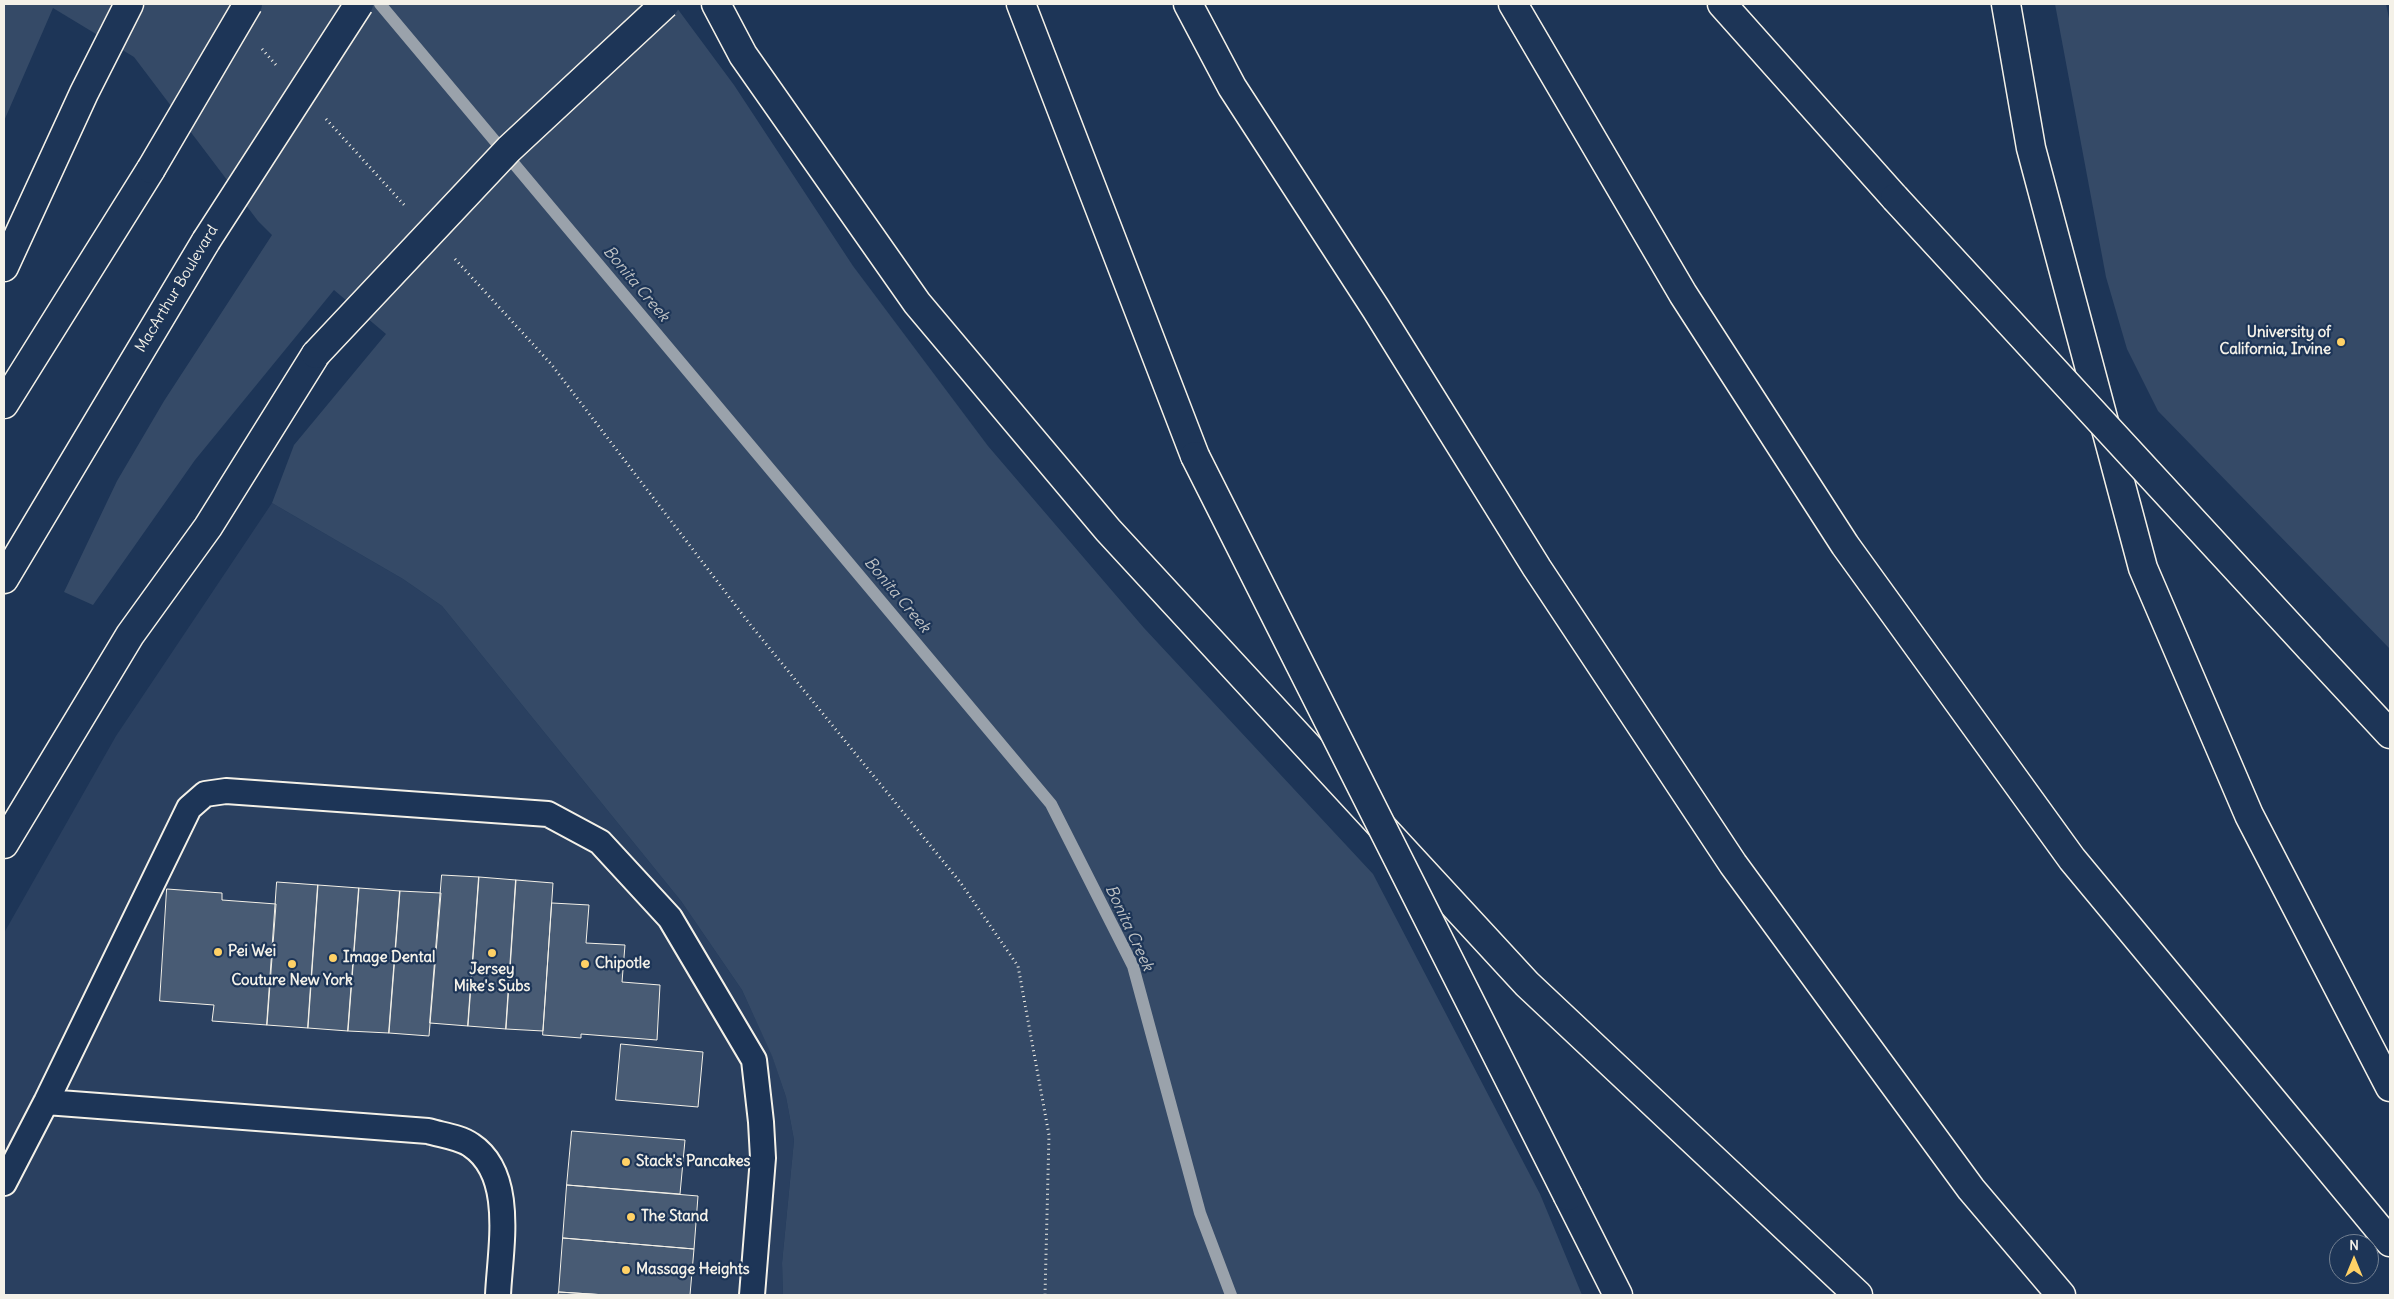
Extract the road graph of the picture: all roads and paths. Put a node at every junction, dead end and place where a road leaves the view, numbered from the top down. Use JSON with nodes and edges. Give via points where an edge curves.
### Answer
{"nodes":[{"id":1,"x":129,"y":4,"type":"edge"},
{"id":2,"x":248,"y":4,"type":"edge"},
{"id":3,"x":359,"y":4,"type":"edge"},
{"id":4,"x":665,"y":4,"type":"edge"},
{"id":5,"x":716,"y":4,"type":"edge"},
{"id":6,"x":1021,"y":4,"type":"edge"},
{"id":7,"x":1188,"y":4,"type":"edge"},
{"id":8,"x":1513,"y":4,"type":"edge"},
{"id":9,"x":1722,"y":4,"type":"edge"},
{"id":10,"x":2006,"y":4,"type":"edge"},
{"id":11,"x":260,"y":48,"type":"dead end"},
{"id":12,"x":281,"y":70,"type":"dead end"},
{"id":13,"x":321,"y":114,"type":"dead end"},
{"id":14,"x":409,"y":210,"type":"dead end"},
{"id":15,"x":450,"y":254,"type":"dead end"},
{"id":16,"x":4,"y":267,"type":"edge"},
{"id":17,"x":4,"y":404,"type":"edge"},
{"id":18,"x":4,"y":579,"type":"edge"},
{"id":19,"x":2390,"y":734,"type":"edge"},
{"id":20,"x":4,"y":844,"type":"edge"},
{"id":21,"x":2390,"y":1087,"type":"edge"},
{"id":22,"x":46,"y":1102,"type":"junction"},
{"id":23,"x":4,"y":1182,"type":"edge"},
{"id":24,"x":2390,"y":1242,"type":"edge"},
{"id":25,"x":498,"y":1295,"type":"edge"},
{"id":26,"x":752,"y":1295,"type":"edge"},
{"id":27,"x":1045,"y":1295,"type":"edge"},
{"id":28,"x":1618,"y":1295,"type":"edge"},
{"id":29,"x":1858,"y":1295,"type":"edge"},
{"id":30,"x":2061,"y":1295,"type":"edge"}],
"edges":[{"from":1,"to":16,"type":"main road"},
{"from":2,"to":17,"type":"main road","bridge":true,"via":[[151,169]]},
{"from":3,"to":18,"type":"main road","name":"MacArthur Boulevard","bridge":true,"via":[[206,241]]},
{"from":4,"to":20,"type":"main road","bridge":true,"via":[[508,149],[316,354],[208,527],[130,635]]},
{"from":5,"to":29,"type":"main road","via":[[743,56],[917,302],[1108,530],[1527,984]]},
{"from":6,"to":28,"type":"main road","bridge":true,"via":[[1195,456]]},
{"from":7,"to":30,"type":"main road","via":[[1232,86],[1537,568],[1734,864],[1971,1189]]},
{"from":8,"to":24,"type":"main road","via":[[1683,294],[1846,546],[2072,859]]},
{"from":9,"to":19,"type":"main road","bridge":true,"via":[[1895,198]]},
{"from":10,"to":21,"type":"main road","via":[[2031,148],[2143,568],[2249,815]]},
{"from":11,"to":12,"type":"path"},
{"from":13,"to":14,"type":"path"},
{"from":15,"to":27,"type":"path","via":[[551,364],[749,623],[960,882],[1018,966],[1049,1135]]},
{"from":22,"to":23,"type":"lane"},
{"from":22,"to":25,"type":"lane","via":[[428,1131],[470,1144],[490,1162],[503,1207]]},
{"from":22,"to":26,"type":"lane","via":[[189,808],[205,794],[226,791],[548,814],[600,842],[670,918],[754,1060],[762,1158]]}]}
